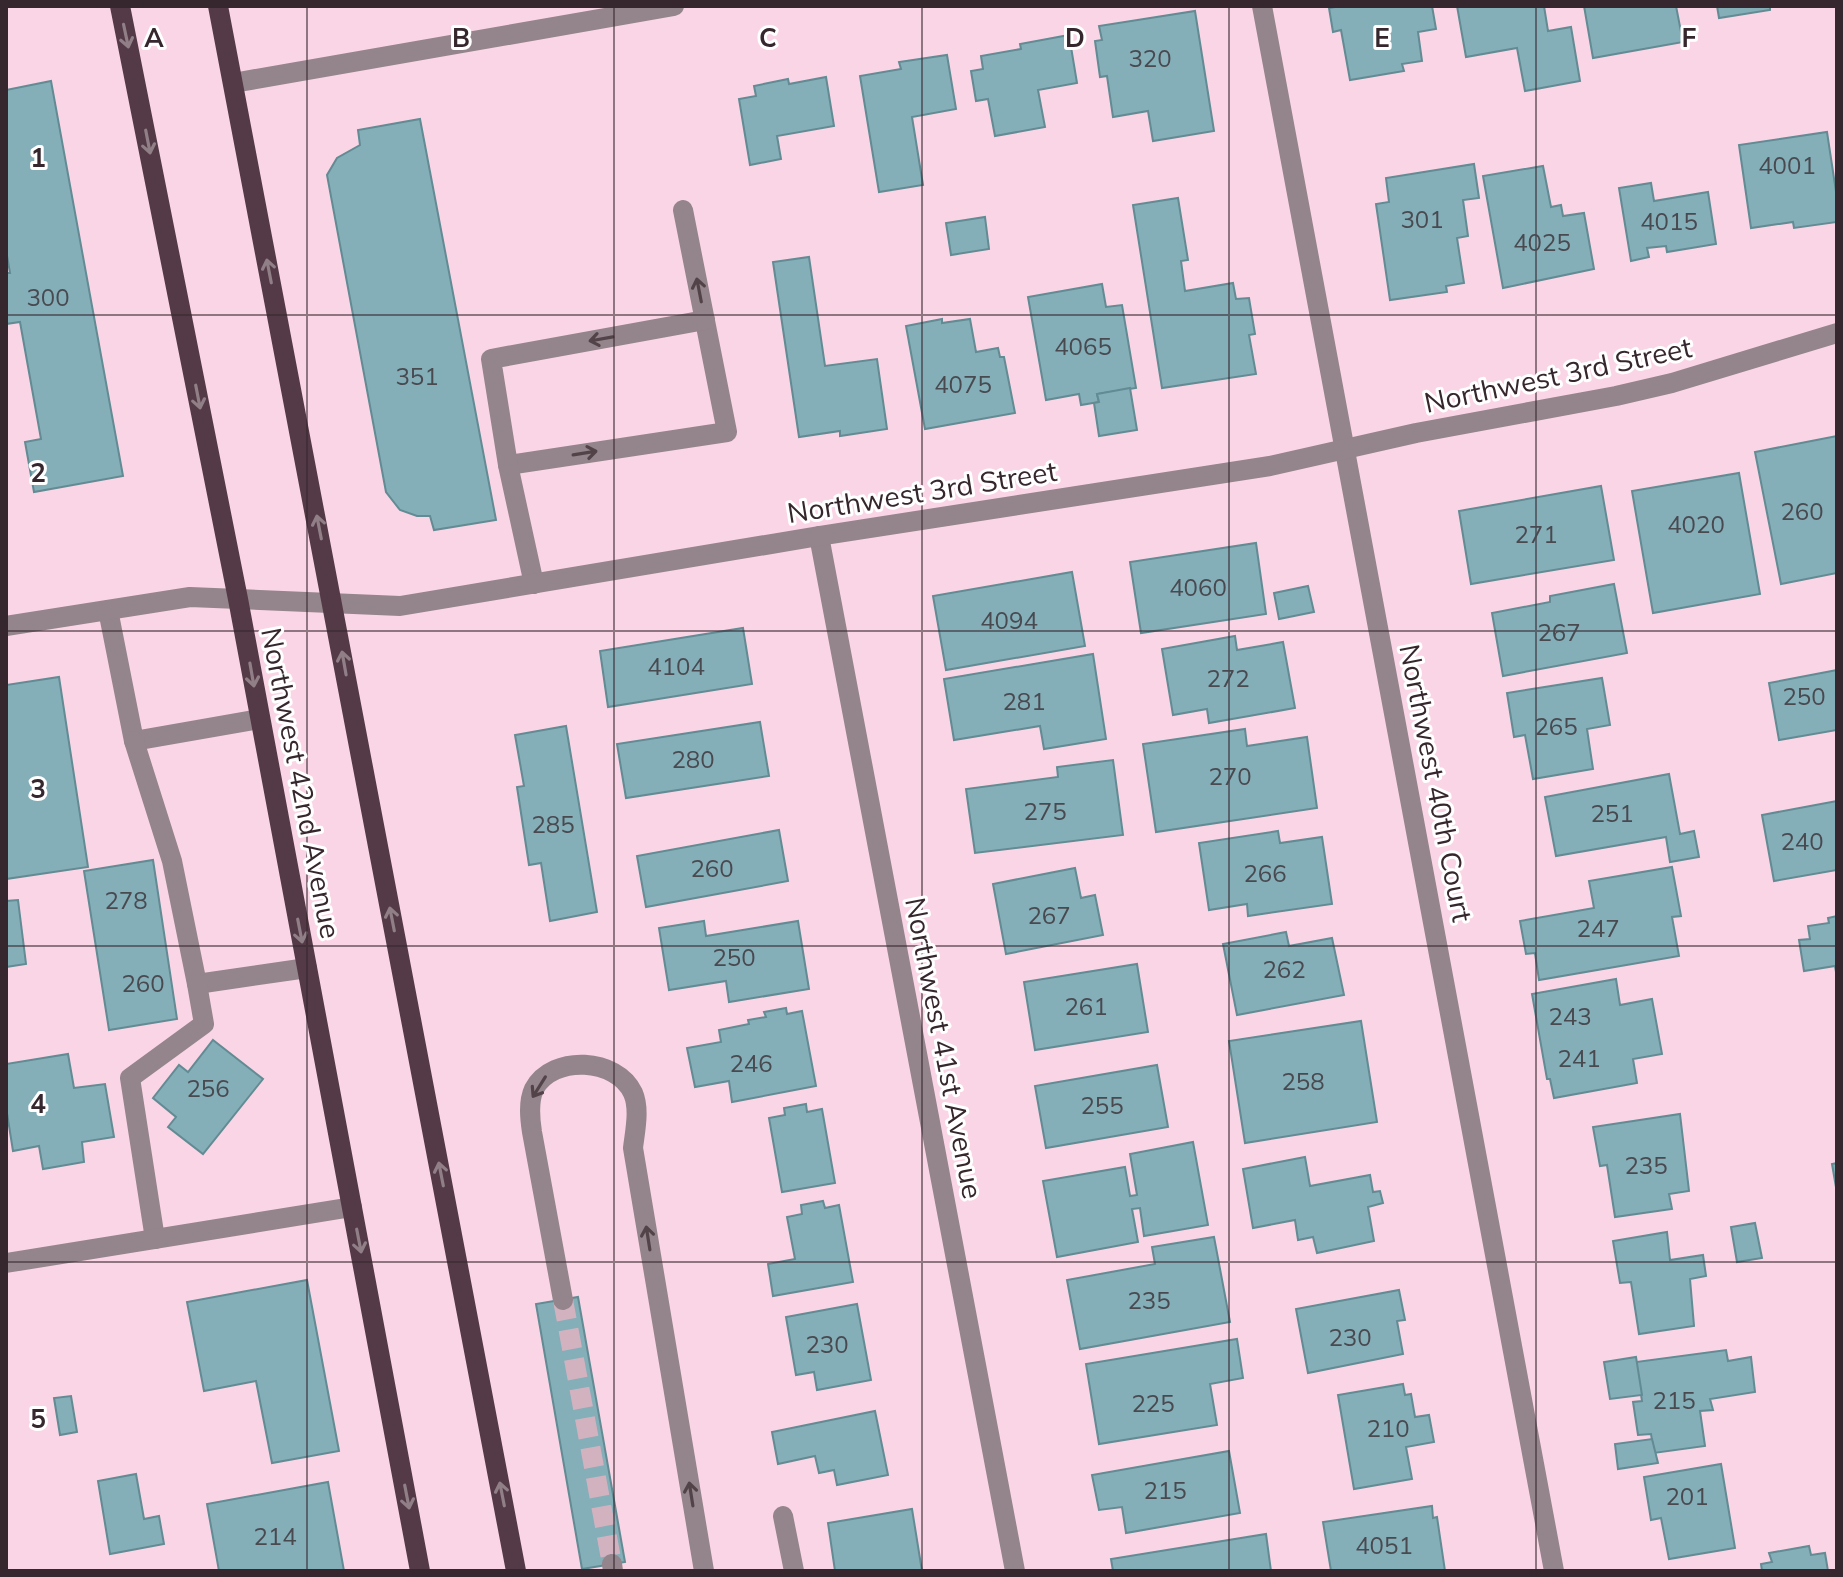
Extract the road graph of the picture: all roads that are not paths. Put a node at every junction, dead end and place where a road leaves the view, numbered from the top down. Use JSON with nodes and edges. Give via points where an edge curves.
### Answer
{"nodes":[{"id":1,"x":120,"y":6,"type":"edge"},
{"id":2,"x":218,"y":6,"type":"edge"},
{"id":3,"x":674,"y":6,"type":"edge"},
{"id":4,"x":1262,"y":6,"type":"edge"},
{"id":5,"x":233,"y":83,"type":"junction"},
{"id":6,"x":683,"y":210,"type":"dead end"},
{"id":7,"x":705,"y":320,"type":"junction"},
{"id":8,"x":1837,"y":333,"type":"edge"},
{"id":9,"x":1344,"y":450,"type":"junction"},
{"id":10,"x":508,"y":465,"type":"junction"},
{"id":11,"x":819,"y":536,"type":"junction"},
{"id":12,"x":534,"y":584,"type":"junction"},
{"id":13,"x":238,"y":599,"type":"junction"},
{"id":14,"x":333,"y":603,"type":"junction"},
{"id":15,"x":108,"y":610,"type":"junction"},
{"id":16,"x":6,"y":626,"type":"edge"},
{"id":17,"x":260,"y":719,"type":"junction"},
{"id":18,"x":134,"y":741,"type":"junction"},
{"id":19,"x":307,"y":968,"type":"junction"},
{"id":20,"x":197,"y":984,"type":"junction"},
{"id":21,"x":352,"y":1207,"type":"junction"},
{"id":22,"x":155,"y":1239,"type":"junction"},
{"id":23,"x":6,"y":1263,"type":"edge"},
{"id":24,"x":563,"y":1300,"type":"tunnel mouth"},
{"id":25,"x":783,"y":1516,"type":"dead end"},
{"id":26,"x":420,"y":1571,"type":"edge"},
{"id":27,"x":516,"y":1571,"type":"edge"},
{"id":28,"x":704,"y":1571,"type":"edge"},
{"id":29,"x":794,"y":1571,"type":"edge"},
{"id":30,"x":1015,"y":1571,"type":"edge"},
{"id":31,"x":1554,"y":1571,"type":"edge"}],
"edges":[{"from":1,"to":13,"type":"main road","name":"Northwest 42nd Avenue","one_way":true},
{"from":2,"to":5,"type":"main road"},
{"from":3,"to":5,"type":"street"},
{"from":4,"to":9,"type":"street","name":"Northwest 40th Court"},
{"from":14,"to":5,"type":"main road","one_way":true},
{"from":7,"to":6,"type":"street","one_way":true},
{"from":7,"to":10,"type":"street","one_way":true,"via":[[491,359]]},
{"from":10,"to":7,"type":"street","one_way":true,"via":[[727,432]]},
{"from":8,"to":9,"type":"street","name":"Northwest 3rd Street","via":[[1672,383]]},
{"from":9,"to":11,"type":"street","name":"Northwest 3rd Street"},
{"from":9,"to":31,"type":"street","name":"Northwest 40th Court"},
{"from":10,"to":12,"type":"street"},
{"from":11,"to":12,"type":"street","name":"Northwest 3rd Street"},
{"from":11,"to":30,"type":"street","name":"Northwest 41st Avenue"},
{"from":12,"to":14,"type":"street","name":"Northwest 3rd Street","via":[[400,606]]},
{"from":13,"to":14,"type":"street","name":"Northwest 3rd Street"},
{"from":13,"to":15,"type":"street","name":"Northwest 3rd Street","via":[[190,597]]},
{"from":13,"to":17,"type":"main road","name":"Northwest 42nd Avenue","one_way":true},
{"from":27,"to":14,"type":"main road","one_way":true},
{"from":15,"to":16,"type":"street","name":"Northwest 3rd Street"},
{"from":15,"to":18,"type":"street"},
{"from":17,"to":18,"type":"street"},
{"from":17,"to":19,"type":"main road","name":"Northwest 42nd Avenue","one_way":true},
{"from":18,"to":20,"type":"street","via":[[172,861]]},
{"from":19,"to":20,"type":"street"},
{"from":19,"to":21,"type":"main road","name":"Northwest 42nd Avenue"},
{"from":20,"to":22,"type":"street","via":[[204,1024],[130,1078]]},
{"from":21,"to":22,"type":"street"},
{"from":21,"to":26,"type":"main road","name":"Northwest 42nd Avenue","one_way":true},
{"from":22,"to":23,"type":"street"},
{"from":28,"to":24,"type":"street","one_way":true,"via":[[633,1148],[633,1094],[620,1075],[603,1066],[572,1066],[548,1074],[534,1090],[530,1110]]},
{"from":25,"to":29,"type":"street"}]}
